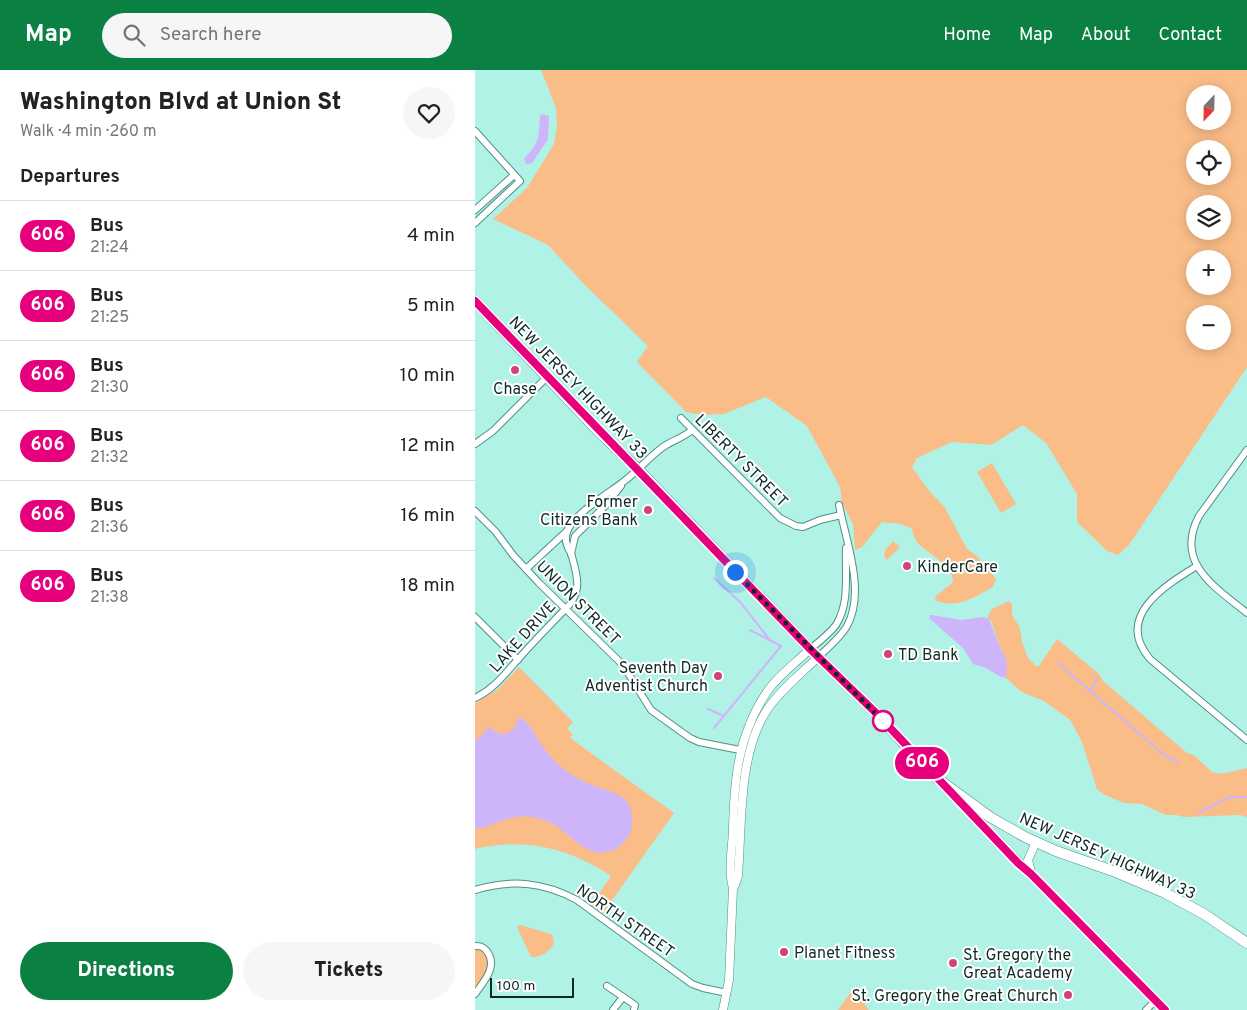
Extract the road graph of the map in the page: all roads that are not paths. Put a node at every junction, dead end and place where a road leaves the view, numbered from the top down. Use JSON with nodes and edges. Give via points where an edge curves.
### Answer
{"nodes":[{"id":1,"x":475,"y":131,"type":"edge"},
{"id":2,"x":515,"y":175,"type":"junction"},
{"id":3,"x":475,"y":210,"type":"edge"},
{"id":4,"x":475,"y":223,"type":"edge"},
{"id":5,"x":475,"y":301,"type":"edge"},
{"id":6,"x":547,"y":377,"type":"junction"},
{"id":7,"x":681,"y":418,"type":"dead end"},
{"id":8,"x":692,"y":430,"type":"junction"},
{"id":9,"x":475,"y":444,"type":"edge"},
{"id":10,"x":1247,"y":450,"type":"edge"},
{"id":11,"x":638,"y":469,"type":"junction"},
{"id":12,"x":623,"y":482,"type":"junction"},
{"id":13,"x":839,"y":505,"type":"dead end"},
{"id":14,"x":475,"y":511,"type":"edge"},
{"id":15,"x":841,"y":515,"type":"junction"},
{"id":16,"x":567,"y":531,"type":"junction"},
{"id":17,"x":846,"y":539,"type":"junction"},
{"id":18,"x":571,"y":554,"type":"junction"},
{"id":19,"x":1197,"y":566,"type":"junction"},
{"id":20,"x":526,"y":568,"type":"junction"},
{"id":21,"x":566,"y":609,"type":"junction"},
{"id":22,"x":1247,"y":613,"type":"edge"},
{"id":23,"x":475,"y":617,"type":"edge"},
{"id":24,"x":810,"y":649,"type":"junction"},
{"id":25,"x":818,"y":657,"type":"junction"},
{"id":26,"x":518,"y":660,"type":"junction"},
{"id":27,"x":475,"y":698,"type":"edge"},
{"id":28,"x":1247,"y":740,"type":"edge"},
{"id":29,"x":751,"y":746,"type":"junction"},
{"id":30,"x":740,"y":750,"type":"junction"},
{"id":31,"x":747,"y":758,"type":"junction"},
{"id":32,"x":935,"y":776,"type":"junction"},
{"id":33,"x":1036,"y":842,"type":"junction"},
{"id":34,"x":1031,"y":874,"type":"junction"},
{"id":35,"x":733,"y":888,"type":"junction"},
{"id":36,"x":475,"y":890,"type":"edge"},
{"id":37,"x":1247,"y":943,"type":"edge"},
{"id":38,"x":475,"y":946,"type":"edge"},
{"id":39,"x":607,"y":986,"type":"dead end"},
{"id":40,"x":727,"y":993,"type":"junction"},
{"id":41,"x":475,"y":994,"type":"edge"},
{"id":42,"x":623,"y":997,"type":"junction"},
{"id":43,"x":1156,"y":1000,"type":"junction"},
{"id":44,"x":613,"y":1010,"type":"edge"},
{"id":45,"x":634,"y":1010,"type":"edge"},
{"id":46,"x":723,"y":1010,"type":"edge"},
{"id":47,"x":1146,"y":1010,"type":"edge"},
{"id":48,"x":1165,"y":1010,"type":"edge"}],
"edges":[{"from":1,"to":2,"type":"street"},
{"from":2,"to":3,"type":"street"},
{"from":2,"to":4,"type":"street","via":[[521,182]]},
{"from":5,"to":6,"type":"main road","name":"NEW JERSEY HIGHWAY 33"},
{"from":6,"to":9,"type":"street","via":[[493,431]]},
{"from":6,"to":11,"type":"main road","name":"NEW JERSEY HIGHWAY 33"},
{"from":7,"to":8,"type":"street","name":"LIBERTY STREET"},
{"from":8,"to":11,"type":"street","via":[[663,447]]},
{"from":8,"to":15,"type":"street","name":"LIBERTY STREET","via":[[789,523],[803,526]]},
{"from":10,"to":19,"type":"street","via":[[1195,523],[1191,540]]},
{"from":11,"to":12,"type":"street"},
{"from":11,"to":24,"type":"main road","name":"NEW JERSEY HIGHWAY 33"},
{"from":12,"to":16,"type":"street","via":[[592,504]]},
{"from":12,"to":18,"type":"street","via":[[575,536]]},
{"from":13,"to":15,"type":"street"},
{"from":14,"to":20,"type":"street","name":"UNION STREET"},
{"from":15,"to":17,"type":"street"},
{"from":16,"to":18,"type":"street","name":"LAKE DRIVE","via":[[567,548]]},
{"from":16,"to":20,"type":"street"},
{"from":17,"to":24,"type":"street","via":[[842,614],[832,630]]},
{"from":17,"to":25,"type":"street","via":[[853,570],[853,612],[842,633]]},
{"from":18,"to":21,"type":"street","name":"LAKE DRIVE","via":[[578,587]]},
{"from":19,"to":22,"type":"street","via":[[1211,584]]},
{"from":19,"to":28,"type":"street","via":[[1147,603],[1139,616],[1138,640],[1150,659]]},
{"from":20,"to":21,"type":"street","name":"UNION STREET"},
{"from":21,"to":26,"type":"street","name":"LAKE DRIVE"},
{"from":21,"to":30,"type":"street","name":"UNION STREET","via":[[623,665],[651,710],[691,738]]},
{"from":23,"to":26,"type":"street"},
{"from":24,"to":25,"type":"main road","name":"NEW JERSEY HIGHWAY 33"},
{"from":24,"to":30,"type":"street","via":[[770,688],[757,707]]},
{"from":25,"to":29,"type":"street","via":[[767,710]]},
{"from":25,"to":32,"type":"main road","name":"NEW JERSEY HIGHWAY 33"},
{"from":26,"to":27,"type":"street","name":"LAKE DRIVE","via":[[498,684]]},
{"from":29,"to":30,"type":"street"},
{"from":29,"to":31,"type":"street"},
{"from":30,"to":31,"type":"street"},
{"from":30,"to":35,"type":"street","via":[[733,808]]},
{"from":31,"to":35,"type":"street","via":[[738,876]]},
{"from":32,"to":33,"type":"main road","name":"NEW JERSEY HIGHWAY 33","via":[[990,817]]},
{"from":32,"to":34,"type":"street"},
{"from":33,"to":34,"type":"street","via":[[1028,860]]},
{"from":33,"to":37,"type":"main road","name":"NEW JERSEY HIGHWAY 33","via":[[1165,893]]},
{"from":34,"to":43,"type":"street"},
{"from":35,"to":40,"type":"street"},
{"from":36,"to":40,"type":"street","name":"NORTH STREET","via":[[519,883],[561,892],[577,900],[692,984]]},
{"from":38,"to":41,"type":"street","via":[[488,952],[491,967]]},
{"from":39,"to":42,"type":"street"},
{"from":40,"to":46,"type":"street"},
{"from":42,"to":44,"type":"street"},
{"from":42,"to":45,"type":"street","via":[[635,1005]]},
{"from":43,"to":47,"type":"street"},
{"from":43,"to":48,"type":"street"}]}
